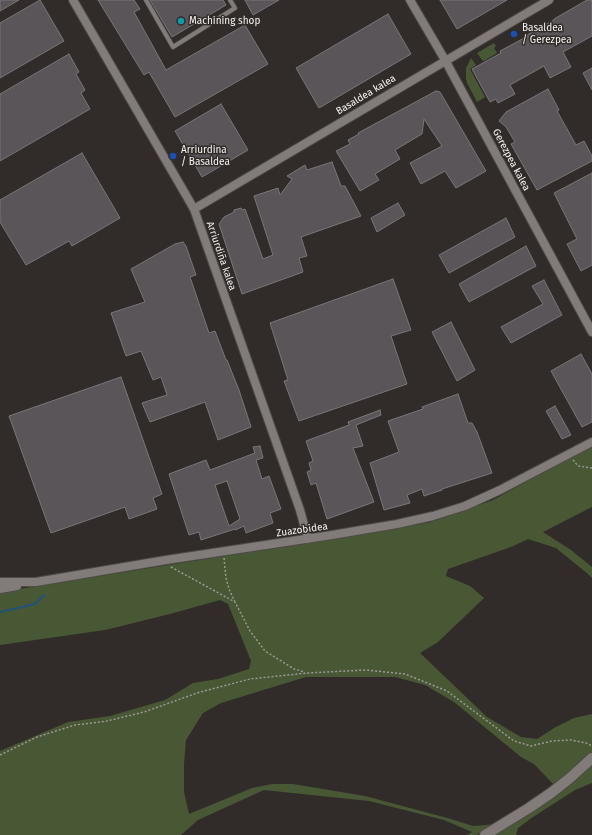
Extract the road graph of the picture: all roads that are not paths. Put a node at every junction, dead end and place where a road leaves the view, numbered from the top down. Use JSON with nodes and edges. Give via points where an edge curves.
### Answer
{"nodes":[{"id":1,"x":72,"y":0,"type":"edge"},
{"id":2,"x":146,"y":0,"type":"edge"},
{"id":3,"x":230,"y":0,"type":"edge"},
{"id":4,"x":410,"y":0,"type":"edge"},
{"id":5,"x":549,"y":0,"type":"edge"},
{"id":6,"x":446,"y":60,"type":"junction"},
{"id":7,"x":194,"y":209,"type":"junction"},
{"id":8,"x":592,"y":332,"type":"edge"},
{"id":9,"x":592,"y":442,"type":"edge"},
{"id":10,"x":308,"y":539,"type":"junction"},
{"id":11,"x":0,"y":582,"type":"edge"},
{"id":12,"x":36,"y":582,"type":"junction"},
{"id":13,"x":0,"y":589,"type":"edge"},
{"id":14,"x":592,"y":758,"type":"edge"},
{"id":15,"x":486,"y":835,"type":"edge"}],
"edges":[{"from":1,"to":7,"type":"street","name":"Arriurdiña kalea"},
{"from":2,"to":3,"type":"lane","via":[[173,47],[235,8]]},
{"from":4,"to":6,"type":"street","name":"Gerezpea kalea"},
{"from":5,"to":6,"type":"street","name":"Basaldea kalea"},
{"from":6,"to":7,"type":"street","name":"Basaldea kalea"},
{"from":6,"to":8,"type":"street","name":"Gerezpea kalea"},
{"from":7,"to":10,"type":"street","name":"Arriurdiña kalea"},
{"from":9,"to":10,"type":"street","name":"Zuazobidea","via":[[465,506],[396,524]]},
{"from":10,"to":12,"type":"street","name":"Zuazobidea"},
{"from":11,"to":12,"type":"street","name":"Zuazobidea"},
{"from":12,"to":13,"type":"street"},
{"from":14,"to":15,"type":"street","via":[[551,793]]}]}
